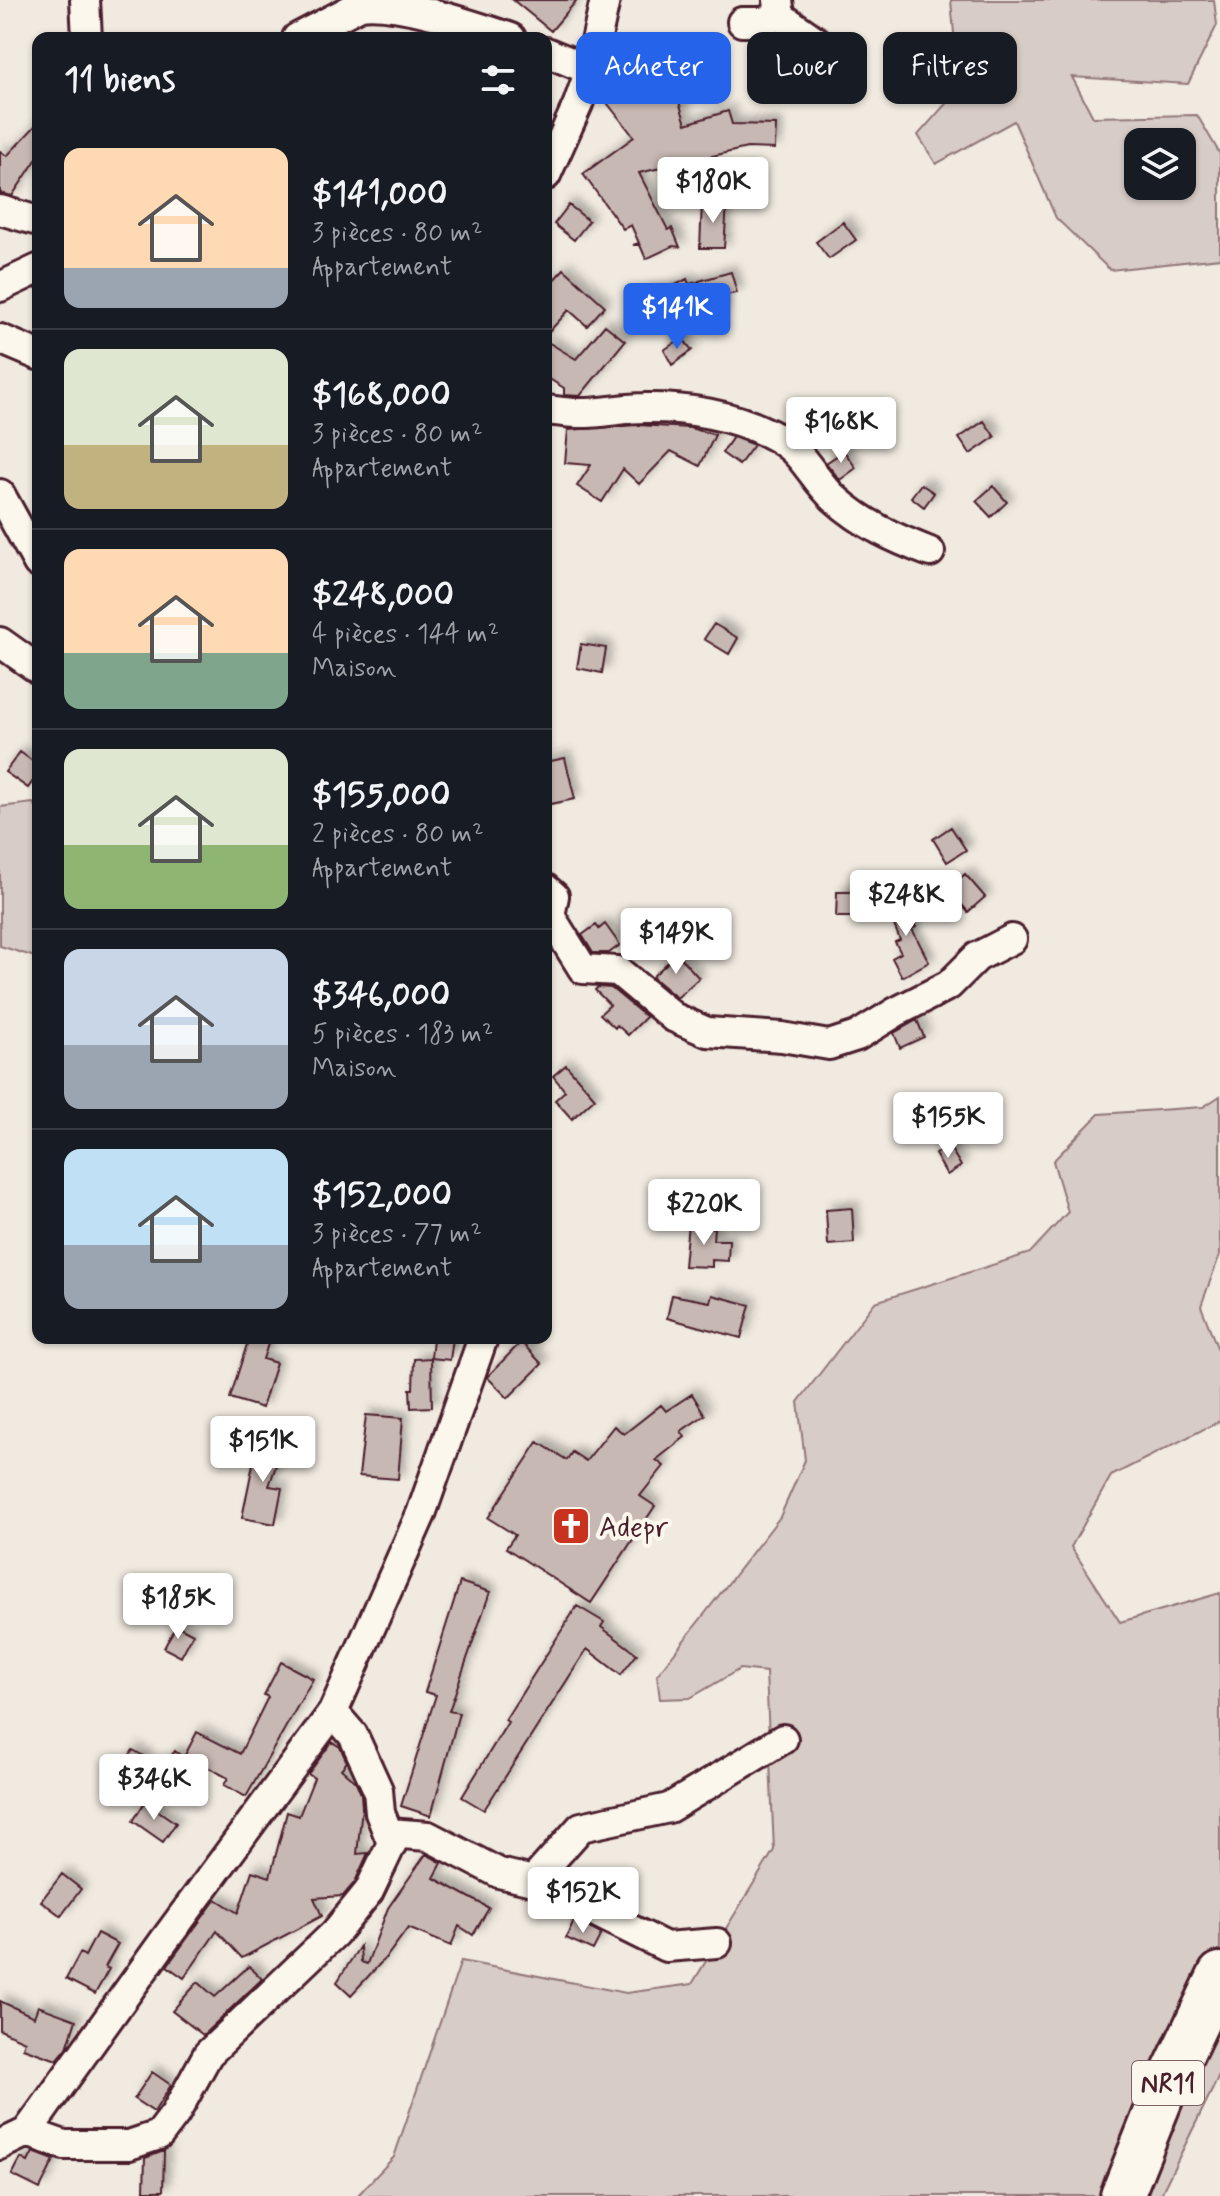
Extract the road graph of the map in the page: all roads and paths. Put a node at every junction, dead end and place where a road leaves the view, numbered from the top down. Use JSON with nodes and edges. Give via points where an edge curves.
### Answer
{"nodes":[{"id":1,"x":85,"y":0,"type":"edge"},
{"id":2,"x":605,"y":0,"type":"edge"},
{"id":3,"x":779,"y":8,"type":"edge"},
{"id":4,"x":742,"y":22,"type":"dead end"},
{"id":5,"x":87,"y":32,"type":"edge"},
{"id":6,"x":308,"y":32,"type":"edge"},
{"id":7,"x":491,"y":32,"type":"edge"},
{"id":8,"x":598,"y":32,"type":"edge"},
{"id":9,"x":807,"y":32,"type":"edge"},
{"id":10,"x":552,"y":54,"type":"edge"},
{"id":11,"x":576,"y":64,"type":"edge"},
{"id":12,"x":578,"y":104,"type":"edge"},
{"id":13,"x":552,"y":162,"type":"edge"},
{"id":14,"x":0,"y":210,"type":"edge"},
{"id":15,"x":32,"y":219,"type":"edge"},
{"id":16,"x":32,"y":272,"type":"edge"},
{"id":17,"x":0,"y":287,"type":"edge"},
{"id":18,"x":0,"y":339,"type":"edge"},
{"id":19,"x":32,"y":352,"type":"edge"},
{"id":20,"x":552,"y":411,"type":"edge"},
{"id":21,"x":0,"y":494,"type":"edge"},
{"id":22,"x":32,"y":552,"type":"edge"},
{"id":23,"x":930,"y":552,"type":"dead end"},
{"id":24,"x":0,"y":642,"type":"edge"},
{"id":25,"x":32,"y":665,"type":"edge"},
{"id":26,"x":552,"y":919,"type":"edge"},
{"id":27,"x":1012,"y":939,"type":"dead end"},
{"id":28,"x":481,"y":1344,"type":"edge"},
{"id":29,"x":333,"y":1712,"type":"junction"},
{"id":30,"x":783,"y":1739,"type":"dead end"},
{"id":31,"x":389,"y":1833,"type":"junction"},
{"id":32,"x":533,"y":1881,"type":"junction"},
{"id":33,"x":717,"y":1943,"type":"dead end"},
{"id":34,"x":1220,"y":1974,"type":"edge"},
{"id":35,"x":27,"y":2132,"type":"junction"},
{"id":36,"x":0,"y":2145,"type":"edge"},
{"id":37,"x":1122,"y":2196,"type":"edge"}],
"edges":[{"from":1,"to":5,"type":"street"},
{"from":2,"to":8,"type":"street"},
{"from":3,"to":4,"type":"street","via":[[762,22]]},
{"from":3,"to":9,"type":"street"},
{"from":6,"to":7,"type":"street","via":[[370,3],[417,10]]},
{"from":10,"to":11,"type":"street"},
{"from":12,"to":13,"type":"street"},
{"from":14,"to":15,"type":"street"},
{"from":16,"to":17,"type":"street"},
{"from":18,"to":19,"type":"street"},
{"from":20,"to":23,"type":"street","via":[[687,410],[769,433],[798,451],[833,497],[869,524]]},
{"from":21,"to":22,"type":"street"},
{"from":24,"to":25,"type":"street"},
{"from":26,"to":27,"type":"street","via":[[583,969],[618,971],[673,1017],[707,1032],[829,1045],[857,1036],[949,985],[977,957]]},
{"from":28,"to":29,"type":"street","via":[[421,1514]]},
{"from":29,"to":31,"type":"street","via":[[353,1735],[378,1790]]},
{"from":29,"to":35,"type":"street"},
{"from":30,"to":32,"type":"street","via":[[669,1808],[581,1827]]},
{"from":31,"to":32,"type":"street","via":[[428,1836],[499,1873]]},
{"from":31,"to":35,"type":"street","via":[[392,1843],[369,1891],[335,1933],[208,2054],[159,2135],[129,2145],[64,2145]]},
{"from":32,"to":33,"type":"street","via":[[666,1947]]},
{"from":34,"to":37,"type":"highway","number":"NR11"},
{"from":35,"to":36,"type":"street"}]}
